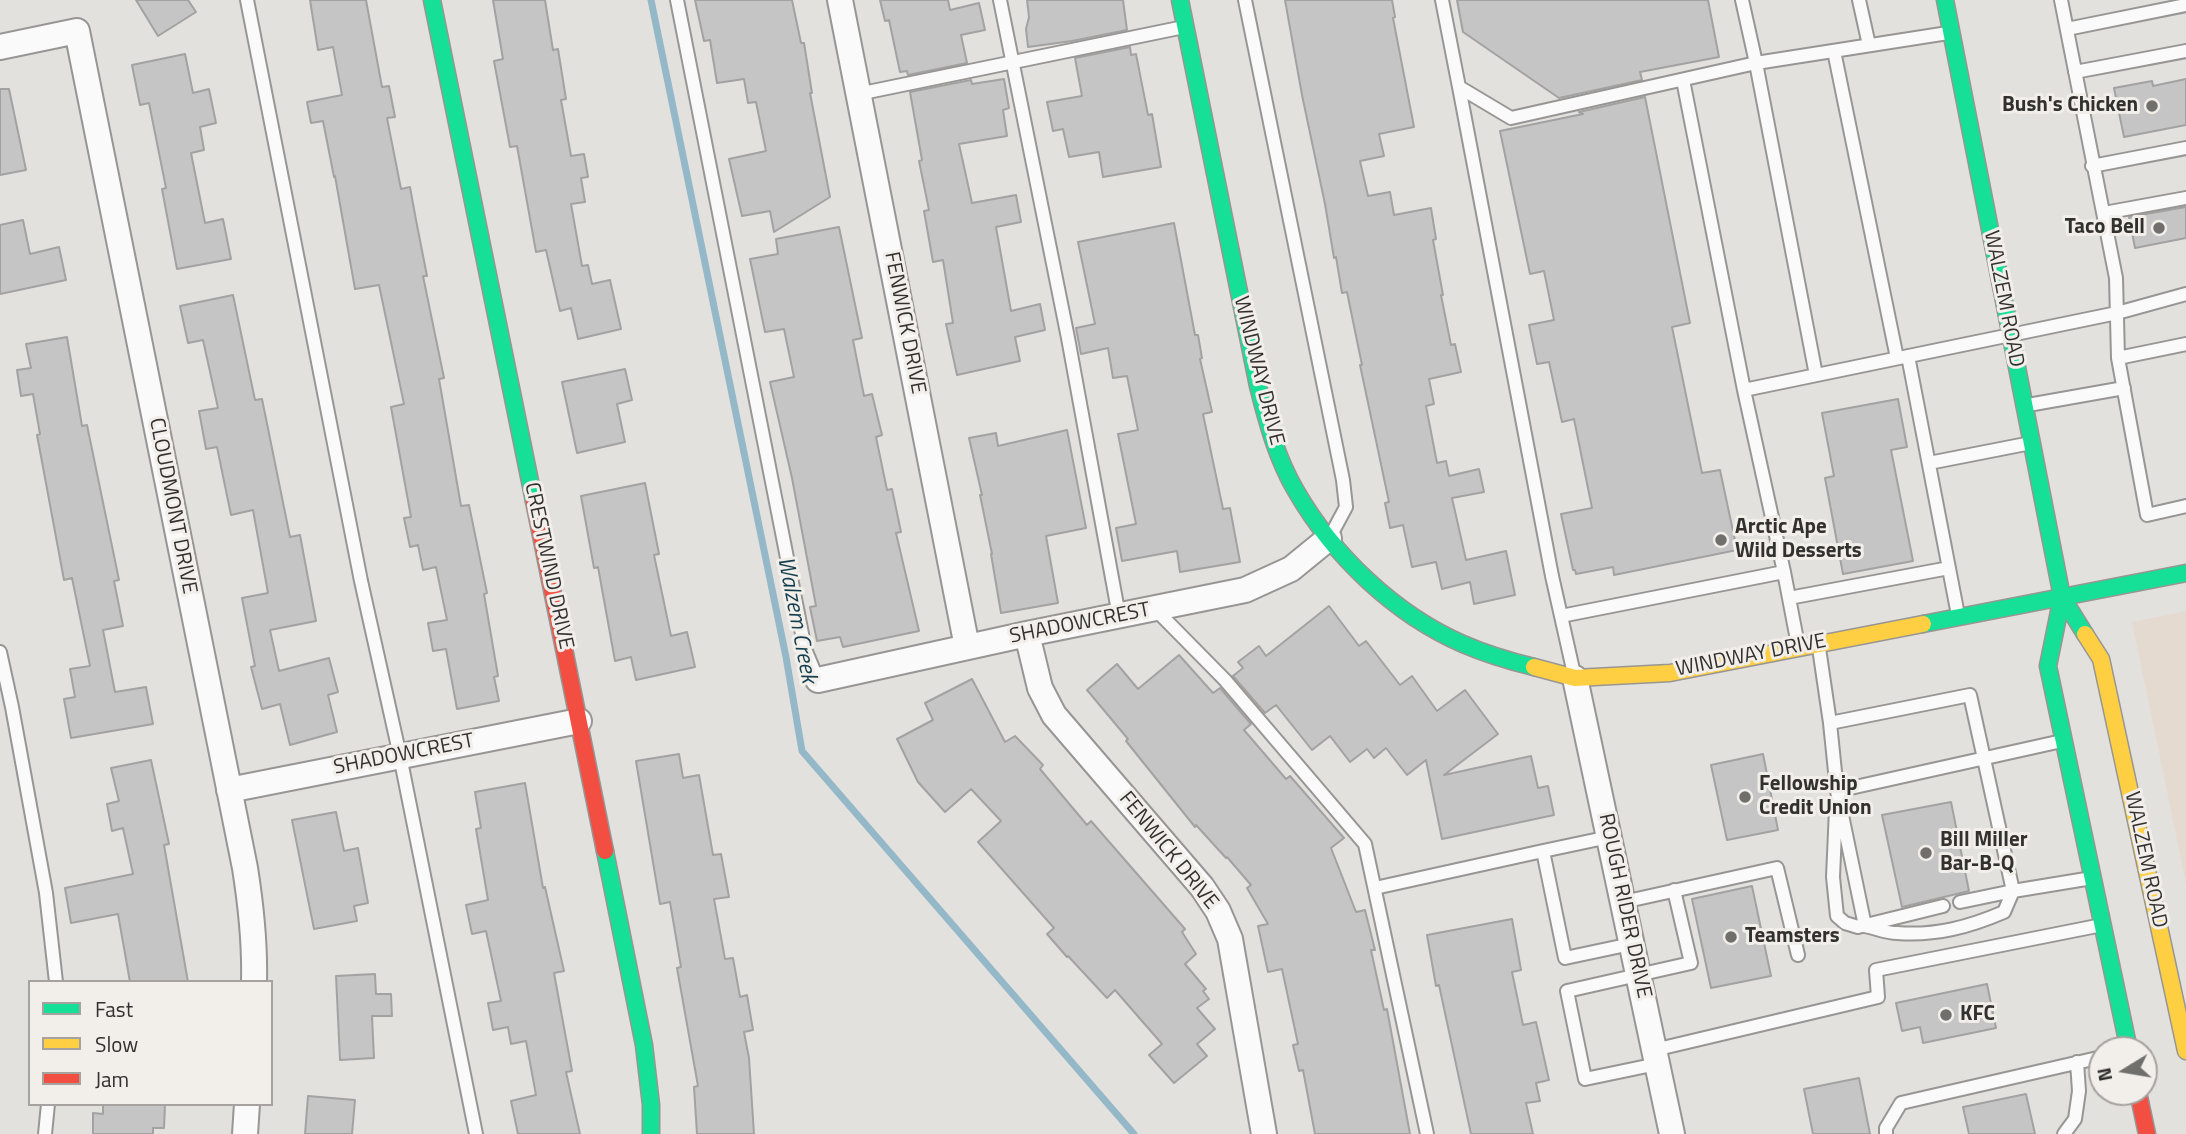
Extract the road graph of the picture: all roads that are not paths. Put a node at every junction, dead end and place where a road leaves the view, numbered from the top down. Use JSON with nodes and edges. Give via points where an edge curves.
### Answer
{"nodes":[{"id":1,"x":247,"y":0,"type":"edge"},
{"id":2,"x":432,"y":0,"type":"edge"},
{"id":3,"x":677,"y":0,"type":"edge"},
{"id":4,"x":840,"y":0,"type":"edge"},
{"id":5,"x":1000,"y":0,"type":"edge"},
{"id":6,"x":1180,"y":0,"type":"edge"},
{"id":7,"x":1245,"y":0,"type":"edge"},
{"id":8,"x":1442,"y":0,"type":"edge"},
{"id":9,"x":1742,"y":0,"type":"edge"},
{"id":10,"x":1859,"y":0,"type":"edge"},
{"id":11,"x":1945,"y":0,"type":"edge"},
{"id":12,"x":2061,"y":0,"type":"edge"},
{"id":13,"x":2186,"y":5,"type":"edge"},
{"id":14,"x":1185,"y":26,"type":"junction"},
{"id":15,"x":2067,"y":29,"type":"junction"},
{"id":16,"x":1951,"y":32,"type":"junction"},
{"id":17,"x":1869,"y":45,"type":"junction"},
{"id":18,"x":0,"y":47,"type":"edge"},
{"id":19,"x":1834,"y":51,"type":"junction"},
{"id":20,"x":2186,"y":51,"type":"edge"},
{"id":21,"x":1013,"y":63,"type":"junction"},
{"id":22,"x":1756,"y":63,"type":"junction"},
{"id":23,"x":2075,"y":72,"type":"junction"},
{"id":24,"x":1683,"y":80,"type":"junction"},
{"id":25,"x":1460,"y":87,"type":"junction"},
{"id":26,"x":858,"y":94,"type":"junction"},
{"id":27,"x":2186,"y":148,"type":"edge"},
{"id":28,"x":2092,"y":166,"type":"junction"},
{"id":29,"x":2186,"y":198,"type":"edge"},
{"id":30,"x":2104,"y":213,"type":"junction"},
{"id":31,"x":2186,"y":295,"type":"edge"},
{"id":32,"x":2117,"y":313,"type":"junction"},
{"id":33,"x":2011,"y":335,"type":"junction"},
{"id":34,"x":2186,"y":344,"type":"edge"},
{"id":35,"x":1902,"y":357,"type":"junction"},
{"id":36,"x":2118,"y":358,"type":"junction"},
{"id":37,"x":1815,"y":375,"type":"junction"},
{"id":38,"x":2124,"y":387,"type":"junction"},
{"id":39,"x":1744,"y":390,"type":"junction"},
{"id":40,"x":2024,"y":406,"type":"junction"},
{"id":41,"x":2032,"y":443,"type":"junction"},
{"id":42,"x":1929,"y":463,"type":"junction"},
{"id":43,"x":2186,"y":506,"type":"edge"},
{"id":44,"x":1329,"y":538,"type":"junction"},
{"id":45,"x":1949,"y":568,"type":"junction"},
{"id":46,"x":1784,"y":572,"type":"junction"},
{"id":47,"x":2186,"y":573,"type":"edge"},
{"id":48,"x":2062,"y":597,"type":"junction"},
{"id":49,"x":1789,"y":598,"type":"junction"},
{"id":50,"x":1156,"y":609,"type":"junction"},
{"id":51,"x":1958,"y":615,"type":"junction"},
{"id":52,"x":1119,"y":616,"type":"junction"},
{"id":53,"x":1562,"y":616,"type":"junction"},
{"id":54,"x":1027,"y":634,"type":"junction"},
{"id":55,"x":1818,"y":644,"type":"junction"},
{"id":56,"x":967,"y":647,"type":"junction"},
{"id":57,"x":1798,"y":648,"type":"junction"},
{"id":58,"x":0,"y":652,"type":"edge"},
{"id":59,"x":1575,"y":678,"type":"junction"},
{"id":60,"x":818,"y":680,"type":"joint"},
{"id":61,"x":579,"y":720,"type":"junction"},
{"id":62,"x":1830,"y":723,"type":"junction"},
{"id":63,"x":2063,"y":741,"type":"junction"},
{"id":64,"x":400,"y":756,"type":"junction"},
{"id":65,"x":1985,"y":758,"type":"junction"},
{"id":66,"x":229,"y":790,"type":"junction"},
{"id":67,"x":1837,"y":791,"type":"junction"},
{"id":68,"x":1609,"y":837,"type":"junction"},
{"id":69,"x":1544,"y":851,"type":"junction"},
{"id":70,"x":2092,"y":878,"type":"junction"},
{"id":71,"x":1375,"y":888,"type":"junction"},
{"id":72,"x":1674,"y":890,"type":"junction"},
{"id":73,"x":2013,"y":891,"type":"junction"},
{"id":74,"x":1623,"y":902,"type":"junction"},
{"id":75,"x":1960,"y":902,"type":"dead end"},
{"id":76,"x":1943,"y":906,"type":"dead end"},
{"id":77,"x":2102,"y":925,"type":"junction"},
{"id":78,"x":1865,"y":926,"type":"junction"},
{"id":79,"x":1632,"y":944,"type":"junction"},
{"id":80,"x":1798,"y":955,"type":"dead end"},
{"id":81,"x":1638,"y":975,"type":"junction"},
{"id":82,"x":56,"y":980,"type":"edge"},
{"id":83,"x":254,"y":980,"type":"edge"},
{"id":84,"x":2126,"y":1036,"type":"edge"},
{"id":85,"x":2186,"y":1051,"type":"edge"},
{"id":86,"x":1656,"y":1057,"type":"junction"},
{"id":87,"x":2088,"y":1059,"type":"edge"},
{"id":88,"x":2077,"y":1062,"type":"junction"},
{"id":89,"x":48,"y":1106,"type":"edge"},
{"id":90,"x":247,"y":1106,"type":"edge"},
{"id":91,"x":2141,"y":1106,"type":"edge"},
{"id":92,"x":45,"y":1134,"type":"edge"},
{"id":93,"x":245,"y":1134,"type":"edge"},
{"id":94,"x":476,"y":1134,"type":"edge"},
{"id":95,"x":651,"y":1134,"type":"edge"},
{"id":96,"x":1264,"y":1134,"type":"edge"},
{"id":97,"x":1427,"y":1134,"type":"edge"},
{"id":98,"x":1672,"y":1134,"type":"edge"},
{"id":99,"x":1886,"y":1134,"type":"edge"},
{"id":100,"x":2064,"y":1134,"type":"edge"},
{"id":101,"x":2147,"y":1134,"type":"edge"}],
"edges":[{"from":1,"to":64,"type":"lane","via":[[361,581]]},
{"from":2,"to":61,"type":"street","name":"CRESTWIND DRIVE"},
{"from":3,"to":60,"type":"lane","via":[[805,649]]},
{"from":4,"to":26,"type":"street","name":"FENWICK DRIVE"},
{"from":5,"to":21,"type":"lane"},
{"from":6,"to":14,"type":"street","name":"WINDWAY DRIVE"},
{"from":7,"to":44,"type":"lane","via":[[1342,480],[1346,507]]},
{"from":8,"to":25,"type":"lane"},
{"from":9,"to":22,"type":"lane"},
{"from":10,"to":17,"type":"lane"},
{"from":11,"to":16,"type":"street","name":"WALZEM ROAD"},
{"from":12,"to":15,"type":"lane"},
{"from":13,"to":15,"type":"lane"},
{"from":14,"to":21,"type":"lane"},
{"from":14,"to":44,"type":"street","name":"WINDWAY DRIVE","via":[[1267,422],[1296,491]]},
{"from":15,"to":23,"type":"lane"},
{"from":16,"to":17,"type":"lane"},
{"from":16,"to":33,"type":"street","name":"WALZEM ROAD"},
{"from":17,"to":19,"type":"lane"},
{"from":18,"to":66,"type":"street","name":"CLOUDMONT DRIVE","via":[[77,31]]},
{"from":19,"to":22,"type":"lane"},
{"from":19,"to":35,"type":"lane"},
{"from":20,"to":23,"type":"lane"},
{"from":21,"to":26,"type":"lane"},
{"from":21,"to":52,"type":"lane"},
{"from":22,"to":24,"type":"lane"},
{"from":22,"to":37,"type":"lane"},
{"from":23,"to":28,"type":"lane"},
{"from":24,"to":25,"type":"lane","via":[[1511,118]]},
{"from":24,"to":39,"type":"lane"},
{"from":25,"to":53,"type":"lane"},
{"from":26,"to":56,"type":"street","name":"FENWICK DRIVE"},
{"from":27,"to":28,"type":"lane"},
{"from":28,"to":30,"type":"lane"},
{"from":29,"to":30,"type":"lane"},
{"from":30,"to":32,"type":"lane","via":[[2116,278]]},
{"from":31,"to":32,"type":"lane"},
{"from":32,"to":33,"type":"lane"},
{"from":32,"to":36,"type":"lane"},
{"from":33,"to":35,"type":"lane"},
{"from":33,"to":40,"type":"street","name":"WALZEM ROAD"},
{"from":34,"to":36,"type":"lane"},
{"from":35,"to":37,"type":"lane"},
{"from":35,"to":42,"type":"lane"},
{"from":36,"to":38,"type":"lane"},
{"from":37,"to":39,"type":"lane"},
{"from":38,"to":40,"type":"lane"},
{"from":38,"to":43,"type":"lane","via":[[2147,515]]},
{"from":39,"to":46,"type":"lane"},
{"from":40,"to":41,"type":"street","name":"WALZEM ROAD"},
{"from":41,"to":42,"type":"lane"},
{"from":41,"to":48,"type":"street","name":"WALZEM ROAD"},
{"from":42,"to":45,"type":"lane"},
{"from":44,"to":50,"type":"street","name":"SHADOWCREST","via":[[1291,569],[1245,590]]},
{"from":44,"to":59,"type":"street","name":"WINDWAY DRIVE","via":[[1367,580],[1427,625],[1495,657]]},
{"from":45,"to":49,"type":"lane"},
{"from":45,"to":51,"type":"lane"},
{"from":46,"to":49,"type":"lane"},
{"from":46,"to":53,"type":"lane"},
{"from":47,"to":48,"type":"street","name":"WINDWAY DRIVE"},
{"from":48,"to":51,"type":"street","name":"WINDWAY DRIVE"},
{"from":48,"to":63,"type":"street","name":"WALZEM ROAD","via":[[2048,666]]},
{"from":48,"to":85,"type":"street","name":"WALZEM ROAD","via":[[2101,659]]},
{"from":49,"to":57,"type":"lane"},
{"from":50,"to":52,"type":"street","name":"SHADOWCREST"},
{"from":50,"to":71,"type":"lane","via":[[1225,680],[1365,844]]},
{"from":51,"to":55,"type":"street","name":"WINDWAY DRIVE"},
{"from":52,"to":54,"type":"street","name":"SHADOWCREST"},
{"from":53,"to":59,"type":"lane"},
{"from":54,"to":56,"type":"street","name":"SHADOWCREST"},
{"from":54,"to":96,"type":"street","name":"FENWICK DRIVE","via":[[1040,688],[1054,715],[1218,911],[1230,939]]},
{"from":55,"to":57,"type":"street","name":"WINDWAY DRIVE"},
{"from":55,"to":62,"type":"lane"},
{"from":56,"to":60,"type":"street","name":"SHADOWCREST"},
{"from":57,"to":59,"type":"street","name":"WINDWAY DRIVE","via":[[1670,673]]},
{"from":58,"to":82,"type":"lane","via":[[46,893]]},
{"from":59,"to":68,"type":"street","name":"ROUGH RIDER DRIVE"},
{"from":61,"to":64,"type":"street","name":"SHADOWCREST"},
{"from":61,"to":95,"type":"street","name":"CRESTWIND DRIVE","via":[[644,1045]]},
{"from":62,"to":65,"type":"lane","via":[[1970,695]]},
{"from":62,"to":67,"type":"lane"},
{"from":63,"to":65,"type":"lane"},
{"from":63,"to":70,"type":"street","name":"WALZEM ROAD"},
{"from":64,"to":66,"type":"street","name":"SHADOWCREST"},
{"from":64,"to":94,"type":"lane"},
{"from":65,"to":67,"type":"lane"},
{"from":65,"to":73,"type":"lane"},
{"from":66,"to":83,"type":"street","name":"CLOUDMONT DRIVE","via":[[250,899]]},
{"from":67,"to":78,"type":"lane"},
{"from":67,"to":78,"type":"lane","via":[[1833,877],[1837,916],[1845,923]]},
{"from":68,"to":69,"type":"lane"},
{"from":68,"to":74,"type":"street","name":"ROUGH RIDER DRIVE"},
{"from":69,"to":71,"type":"lane"},
{"from":69,"to":79,"type":"lane","via":[[1566,958]]},
{"from":70,"to":73,"type":"lane"},
{"from":70,"to":77,"type":"street","name":"WALZEM ROAD"},
{"from":71,"to":97,"type":"lane"},
{"from":72,"to":74,"type":"lane"},
{"from":72,"to":80,"type":"lane","via":[[1777,868]]},
{"from":72,"to":81,"type":"lane","via":[[1691,963]]},
{"from":73,"to":75,"type":"lane"},
{"from":73,"to":78,"type":"lane","via":[[2004,912],[1972,926],[1895,933]]},
{"from":74,"to":79,"type":"street","name":"ROUGH RIDER DRIVE"},
{"from":76,"to":78,"type":"lane"},
{"from":77,"to":84,"type":"street","name":"WALZEM ROAD"},
{"from":77,"to":86,"type":"lane","via":[[1876,970],[1878,997]]},
{"from":79,"to":81,"type":"street","name":"ROUGH RIDER DRIVE"},
{"from":81,"to":86,"type":"street","name":"ROUGH RIDER DRIVE"},
{"from":81,"to":86,"type":"lane","via":[[1567,991],[1585,1079]]},
{"from":86,"to":98,"type":"street","name":"ROUGH RIDER DRIVE"},
{"from":87,"to":88,"type":"lane"},
{"from":88,"to":99,"type":"lane","via":[[1901,1103]]},
{"from":88,"to":100,"type":"lane","via":[[2075,1119]]},
{"from":89,"to":92,"type":"lane"},
{"from":90,"to":93,"type":"street"},
{"from":91,"to":101,"type":"street"}]}
